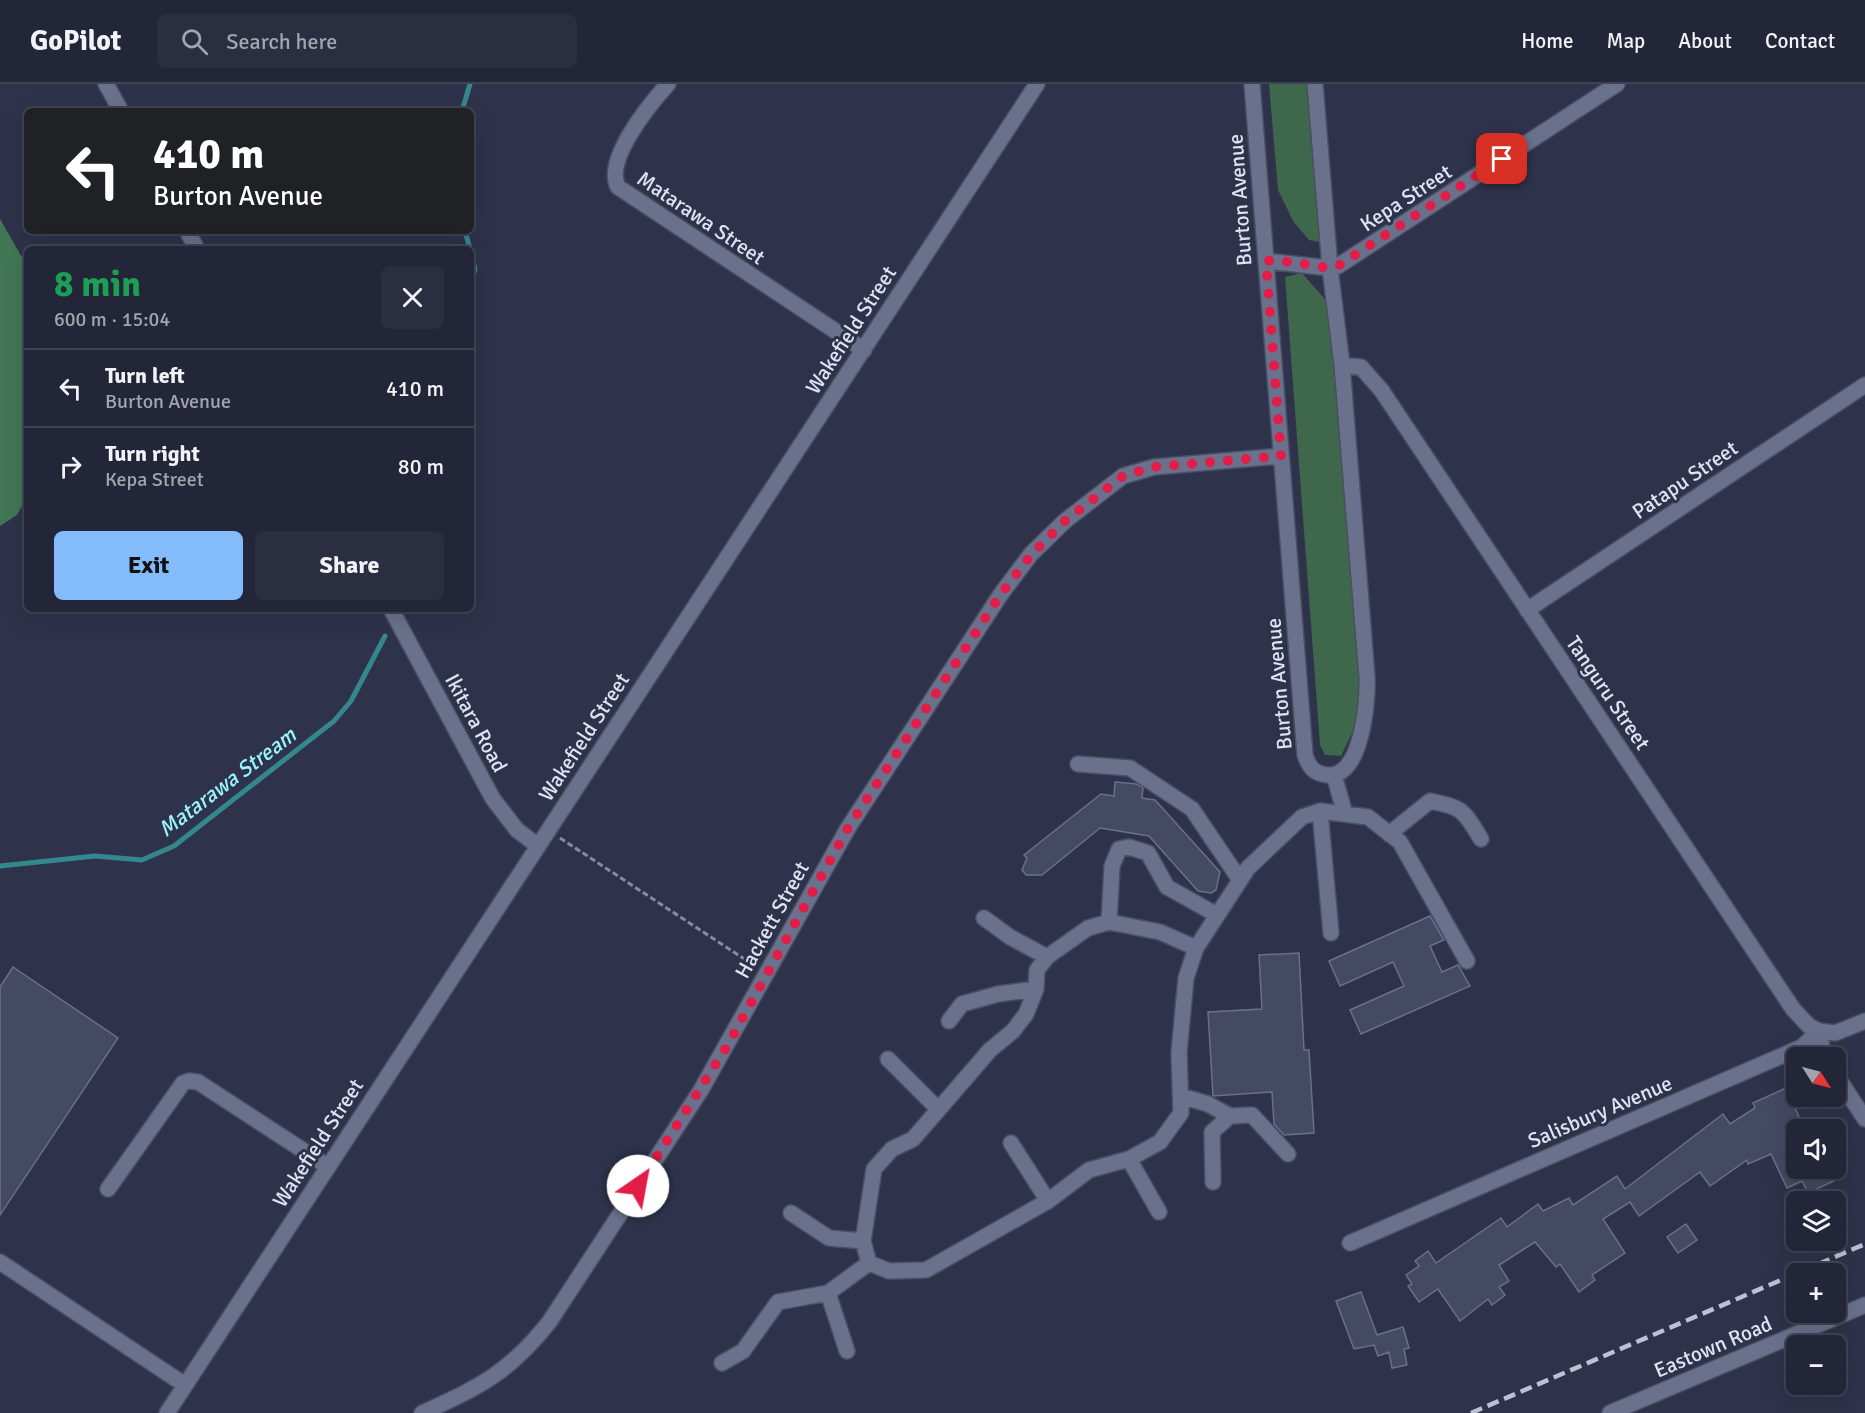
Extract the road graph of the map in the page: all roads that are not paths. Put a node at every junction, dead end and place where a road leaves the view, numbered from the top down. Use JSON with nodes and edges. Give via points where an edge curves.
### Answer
{"nodes":[{"id":1,"x":106,"y":84,"type":"edge"},
{"id":2,"x":668,"y":84,"type":"edge"},
{"id":3,"x":1037,"y":84,"type":"edge"},
{"id":4,"x":1252,"y":84,"type":"edge"},
{"id":5,"x":1315,"y":84,"type":"edge"},
{"id":6,"x":1617,"y":84,"type":"edge"},
{"id":7,"x":119,"y":108,"type":"edge"},
{"id":8,"x":1266,"y":261,"type":"junction"},
{"id":9,"x":1330,"y":268,"type":"junction"},
{"id":10,"x":864,"y":350,"type":"junction"},
{"id":11,"x":1342,"y":365,"type":"junction"},
{"id":12,"x":1865,"y":385,"type":"edge"},
{"id":13,"x":1281,"y":456,"type":"junction"},
{"id":14,"x":1527,"y":610,"type":"junction"},
{"id":15,"x":393,"y":612,"type":"edge"},
{"id":16,"x":1078,"y":764,"type":"dead end"},
{"id":17,"x":1334,"y":775,"type":"junction"},
{"id":18,"x":1320,"y":810,"type":"junction"},
{"id":19,"x":1346,"y":814,"type":"junction"},
{"id":20,"x":1389,"y":834,"type":"junction"},
{"id":21,"x":1481,"y":839,"type":"dead end"},
{"id":22,"x":538,"y":846,"type":"junction"},
{"id":23,"x":1240,"y":880,"type":"junction"},
{"id":24,"x":1217,"y":915,"type":"junction"},
{"id":25,"x":984,"y":918,"type":"dead end"},
{"id":26,"x":1108,"y":922,"type":"junction"},
{"id":27,"x":1331,"y":933,"type":"dead end"},
{"id":28,"x":1196,"y":948,"type":"junction"},
{"id":29,"x":1047,"y":957,"type":"junction"},
{"id":30,"x":1467,"y":961,"type":"dead end"},
{"id":31,"x":1036,"y":989,"type":"junction"},
{"id":32,"x":949,"y":1021,"type":"dead end"},
{"id":33,"x":1865,"y":1021,"type":"edge"},
{"id":34,"x":1819,"y":1031,"type":"junction"},
{"id":35,"x":1822,"y":1047,"type":"edge"},
{"id":36,"x":888,"y":1059,"type":"dead end"},
{"id":37,"x":1846,"y":1090,"type":"edge"},
{"id":38,"x":1181,"y":1096,"type":"junction"},
{"id":39,"x":938,"y":1109,"type":"junction"},
{"id":40,"x":1230,"y":1116,"type":"junction"},
{"id":41,"x":1865,"y":1119,"type":"edge"},
{"id":42,"x":1011,"y":1143,"type":"dead end"},
{"id":43,"x":1288,"y":1154,"type":"dead end"},
{"id":44,"x":1129,"y":1159,"type":"junction"},
{"id":45,"x":327,"y":1166,"type":"junction"},
{"id":46,"x":1213,"y":1182,"type":"dead end"},
{"id":47,"x":108,"y":1189,"type":"dead end"},
{"id":48,"x":1048,"y":1201,"type":"junction"},
{"id":49,"x":1159,"y":1212,"type":"dead end"},
{"id":50,"x":791,"y":1213,"type":"dead end"},
{"id":51,"x":863,"y":1241,"type":"junction"},
{"id":52,"x":1350,"y":1243,"type":"dead end"},
{"id":53,"x":0,"y":1262,"type":"edge"},
{"id":54,"x":869,"y":1263,"type":"junction"},
{"id":55,"x":828,"y":1293,"type":"junction"},
{"id":56,"x":1865,"y":1305,"type":"edge"},
{"id":57,"x":847,"y":1351,"type":"dead end"},
{"id":58,"x":722,"y":1363,"type":"dead end"},
{"id":59,"x":185,"y":1385,"type":"junction"},
{"id":60,"x":167,"y":1413,"type":"edge"},
{"id":61,"x":422,"y":1413,"type":"edge"},
{"id":62,"x":1610,"y":1413,"type":"edge"}],
"edges":[{"from":1,"to":7,"type":"street"},
{"from":2,"to":10,"type":"street","name":"Matarawa Street","via":[[652,102],[616,160],[618,188]]},
{"from":3,"to":10,"type":"street","name":"Wakefield Street"},
{"from":4,"to":8,"type":"street","name":"Burton Avenue"},
{"from":5,"to":9,"type":"street"},
{"from":6,"to":9,"type":"street","name":"Kepa Street","via":[[1350,260]]},
{"from":8,"to":9,"type":"street"},
{"from":8,"to":13,"type":"street","name":"Burton Avenue"},
{"from":9,"to":11,"type":"street"},
{"from":10,"to":22,"type":"street","name":"Wakefield Street"},
{"from":11,"to":14,"type":"street","name":"Tanguru Street","via":[[1361,367],[1374,380]]},
{"from":11,"to":17,"type":"street","via":[[1368,703],[1352,758]]},
{"from":12,"to":14,"type":"street","name":"Patapu Street"},
{"from":13,"to":17,"type":"street","name":"Burton Avenue","via":[[1305,755],[1316,772]]},
{"from":13,"to":61,"type":"street","name":"Hackett Street","via":[[1136,471],[1110,484],[1047,538],[1001,594],[848,828],[701,1090],[534,1342],[476,1389]]},
{"from":14,"to":34,"type":"street","name":"Tanguru Street","via":[[1793,1009]]},
{"from":15,"to":22,"type":"street","name":"Ikitara Road","via":[[493,799],[517,830]]},
{"from":16,"to":23,"type":"street","via":[[1130,768],[1192,809]]},
{"from":17,"to":19,"type":"street"},
{"from":18,"to":19,"type":"street"},
{"from":18,"to":23,"type":"street","via":[[1302,817]]},
{"from":18,"to":27,"type":"street"},
{"from":19,"to":20,"type":"street","via":[[1368,817]]},
{"from":20,"to":21,"type":"street","via":[[1430,801],[1464,811]]},
{"from":20,"to":30,"type":"street","via":[[1400,842]]},
{"from":22,"to":45,"type":"street","name":"Wakefield Street"},
{"from":23,"to":24,"type":"street"},
{"from":24,"to":26,"type":"street","via":[[1167,887],[1148,853],[1129,847],[1119,849],[1112,866]]},
{"from":24,"to":28,"type":"street"},
{"from":25,"to":29,"type":"street"},
{"from":26,"to":28,"type":"street","via":[[1160,932]]},
{"from":26,"to":29,"type":"street","via":[[1088,928]]},
{"from":28,"to":38,"type":"street","via":[[1186,978],[1179,1053]]},
{"from":29,"to":31,"type":"street","via":[[1036,970]]},
{"from":31,"to":32,"type":"street","via":[[962,1004]]},
{"from":31,"to":39,"type":"street","via":[[1026,1014],[1013,1031],[990,1050]]},
{"from":33,"to":34,"type":"street","via":[[1835,1033]]},
{"from":34,"to":35,"type":"street"},
{"from":34,"to":52,"type":"street","name":"Salisbury Avenue","via":[[1802,1047]]},
{"from":36,"to":39,"type":"street"},
{"from":37,"to":41,"type":"street"},
{"from":38,"to":40,"type":"street"},
{"from":38,"to":44,"type":"street","via":[[1181,1113],[1160,1142]]},
{"from":39,"to":51,"type":"street","via":[[913,1138],[892,1149],[874,1169]]},
{"from":40,"to":43,"type":"street","via":[[1252,1114]]},
{"from":40,"to":46,"type":"street","via":[[1212,1132]]},
{"from":42,"to":48,"type":"street"},
{"from":44,"to":48,"type":"street","via":[[1089,1170]]},
{"from":44,"to":49,"type":"street"},
{"from":45,"to":47,"type":"street","via":[[198,1082],[189,1081],[183,1083]]},
{"from":45,"to":59,"type":"street","name":"Wakefield Street"},
{"from":48,"to":54,"type":"street","via":[[926,1270],[889,1271]]},
{"from":50,"to":51,"type":"street","via":[[829,1238]]},
{"from":51,"to":54,"type":"street"},
{"from":53,"to":59,"type":"street"},
{"from":54,"to":55,"type":"street"},
{"from":55,"to":57,"type":"street"},
{"from":55,"to":58,"type":"street","via":[[778,1302],[743,1351]]},
{"from":56,"to":62,"type":"street","name":"Eastown Road"},
{"from":59,"to":60,"type":"street","name":"Wakefield Street"}]}
